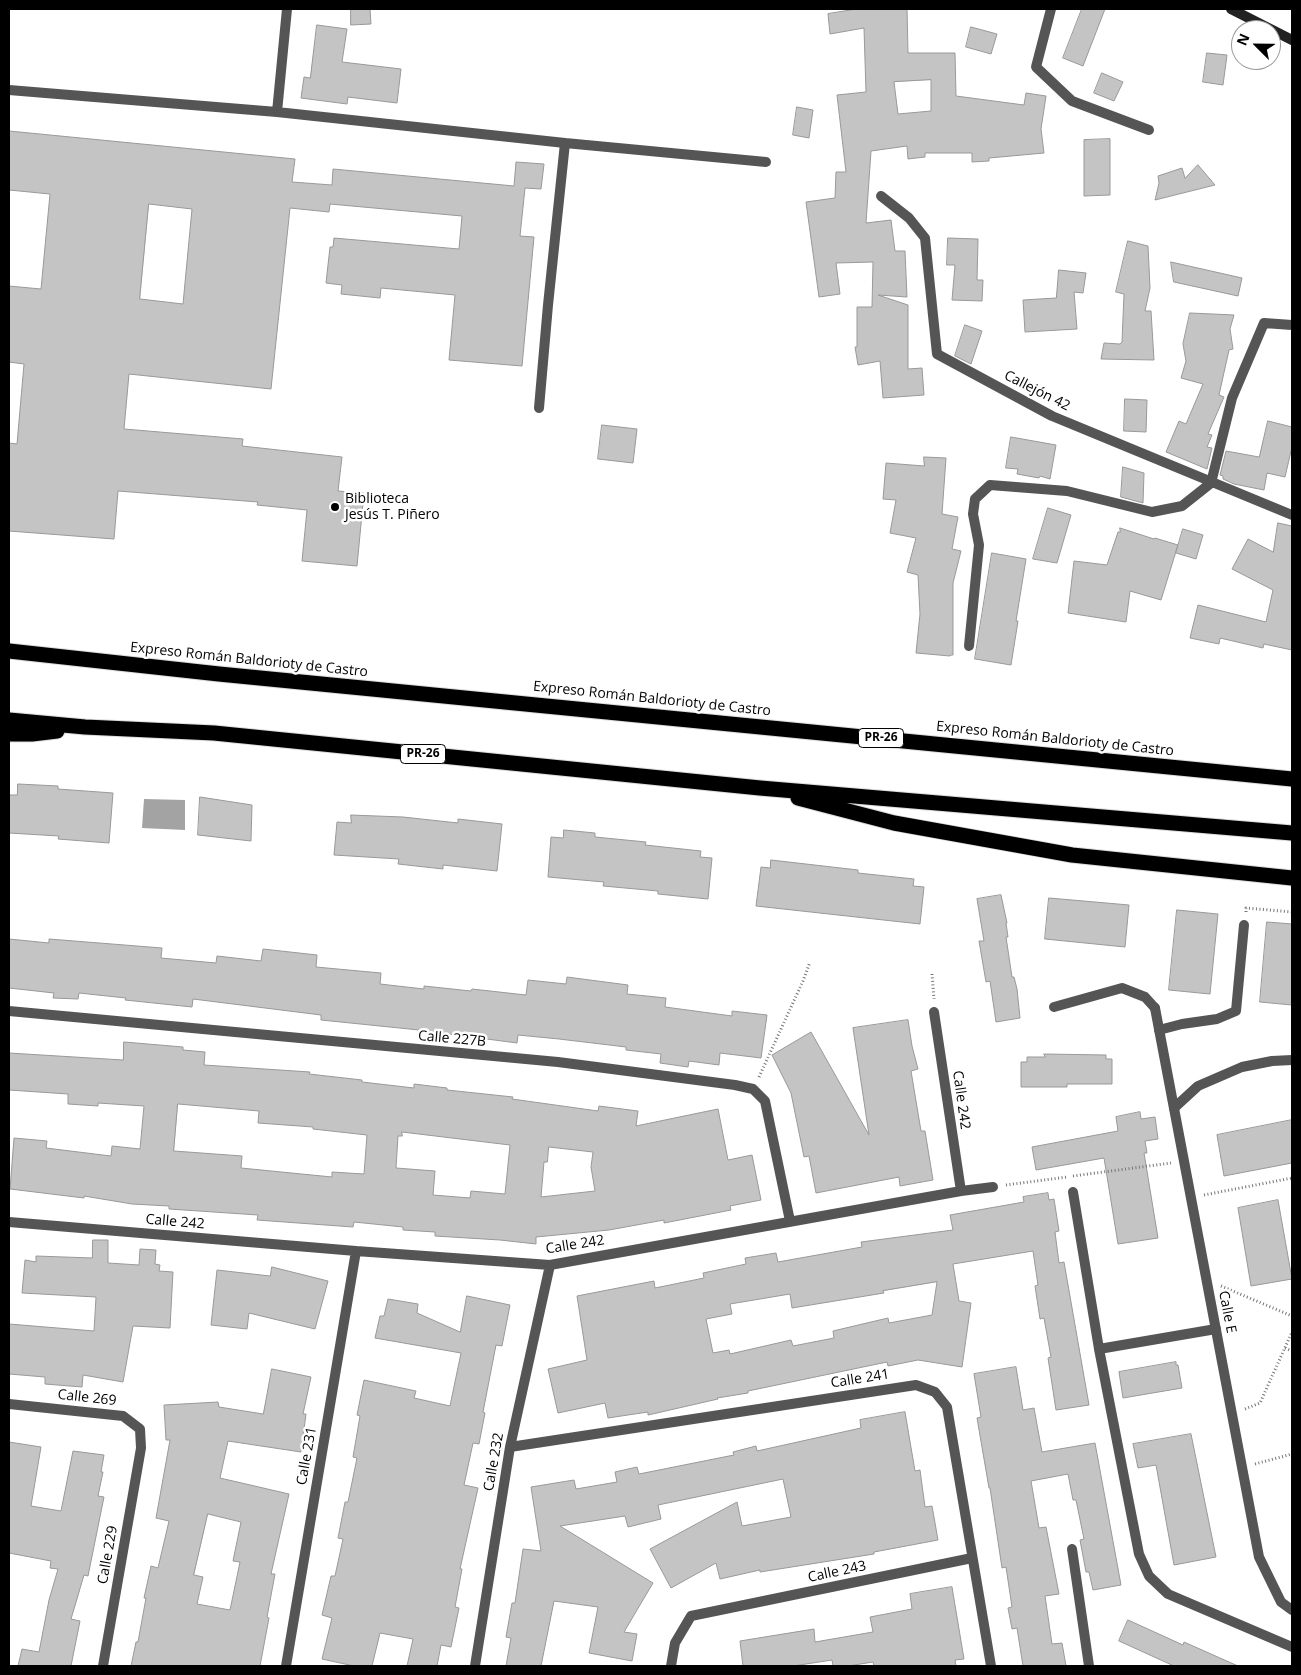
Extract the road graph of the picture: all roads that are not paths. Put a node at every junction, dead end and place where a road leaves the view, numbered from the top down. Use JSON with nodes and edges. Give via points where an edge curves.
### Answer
{"nodes":[{"id":1,"x":287,"y":9,"type":"edge"},
{"id":2,"x":1051,"y":9,"type":"edge"},
{"id":3,"x":1231,"y":9,"type":"edge"},
{"id":4,"x":1245,"y":12,"type":"edge"},
{"id":5,"x":1292,"y":40,"type":"edge"},
{"id":6,"x":9,"y":90,"type":"edge"},
{"id":7,"x":277,"y":112,"type":"junction"},
{"id":8,"x":1149,"y":130,"type":"dead end"},
{"id":9,"x":566,"y":143,"type":"junction"},
{"id":10,"x":766,"y":162,"type":"dead end"},
{"id":11,"x":881,"y":196,"type":"dead end"},
{"id":12,"x":1292,"y":325,"type":"edge"},
{"id":13,"x":539,"y":408,"type":"dead end"},
{"id":14,"x":1211,"y":483,"type":"junction"},
{"id":15,"x":1292,"y":515,"type":"edge"},
{"id":16,"x":969,"y":646,"type":"dead end"},
{"id":17,"x":9,"y":651,"type":"edge"},
{"id":18,"x":9,"y":720,"type":"edge"},
{"id":19,"x":85,"y":727,"type":"junction"},
{"id":20,"x":9,"y":734,"type":"edge"},
{"id":21,"x":1292,"y":779,"type":"edge"},
{"id":22,"x":760,"y":788,"type":"junction"},
{"id":23,"x":1292,"y":833,"type":"edge"},
{"id":24,"x":1292,"y":878,"type":"edge"},
{"id":25,"x":1244,"y":925,"type":"road end"},
{"id":26,"x":1054,"y":1007,"type":"dead end"},
{"id":27,"x":9,"y":1011,"type":"edge"},
{"id":28,"x":934,"y":1012,"type":"road end"},
{"id":29,"x":1159,"y":1030,"type":"junction"},
{"id":30,"x":1292,"y":1060,"type":"edge"},
{"id":31,"x":1174,"y":1108,"type":"junction"},
{"id":32,"x":993,"y":1187,"type":"road end"},
{"id":33,"x":961,"y":1191,"type":"junction"},
{"id":34,"x":1073,"y":1192,"type":"dead end"},
{"id":35,"x":790,"y":1221,"type":"junction"},
{"id":36,"x":9,"y":1222,"type":"edge"},
{"id":37,"x":356,"y":1251,"type":"junction"},
{"id":38,"x":550,"y":1265,"type":"junction"},
{"id":39,"x":1216,"y":1329,"type":"junction"},
{"id":40,"x":1100,"y":1349,"type":"junction"},
{"id":41,"x":9,"y":1404,"type":"edge"},
{"id":42,"x":510,"y":1447,"type":"junction"},
{"id":43,"x":141,"y":1448,"type":"joint"},
{"id":44,"x":1072,"y":1549,"type":"dead end"},
{"id":45,"x":972,"y":1558,"type":"junction"},
{"id":46,"x":1292,"y":1610,"type":"edge"},
{"id":47,"x":1292,"y":1646,"type":"edge"},
{"id":48,"x":103,"y":1666,"type":"edge"},
{"id":49,"x":286,"y":1666,"type":"edge"},
{"id":50,"x":475,"y":1666,"type":"edge"},
{"id":51,"x":671,"y":1666,"type":"edge"},
{"id":52,"x":991,"y":1666,"type":"edge"},
{"id":53,"x":1089,"y":1666,"type":"edge"}],
"edges":[{"from":1,"to":7,"type":"street"},
{"from":2,"to":8,"type":"street","via":[[1036,67],[1072,101]]},
{"from":3,"to":4,"type":"street"},
{"from":4,"to":5,"type":"street"},
{"from":6,"to":7,"type":"street"},
{"from":7,"to":9,"type":"street"},
{"from":9,"to":10,"type":"street"},
{"from":9,"to":13,"type":"street"},
{"from":11,"to":14,"type":"street","name":"Callejón 42","via":[[909,218],[924,238],[937,354],[1052,416]]},
{"from":12,"to":14,"type":"street","via":[[1264,323],[1232,398]]},
{"from":14,"to":15,"type":"street","name":"Callejón 42"},
{"from":14,"to":16,"type":"street","via":[[1182,506],[1152,512],[1067,491],[990,485],[975,499],[979,545]]},
{"from":17,"to":21,"type":"highway","name":"Expreso Román Baldorioty de Castro","number":"PR-26"},
{"from":18,"to":19,"type":"highway","number":"PR-26"},
{"from":19,"to":20,"type":"highway"},
{"from":19,"to":22,"type":"highway","number":"PR-26","via":[[214,733]]},
{"from":22,"to":23,"type":"highway","number":"PR-26"},
{"from":22,"to":24,"type":"highway","via":[[894,824],[1072,855]]},
{"from":25,"to":29,"type":"street","via":[[1236,1010],[1217,1019]]},
{"from":26,"to":29,"type":"street","name":"Calle E","via":[[1122,988],[1145,997],[1155,1008]]},
{"from":27,"to":35,"type":"street","name":"Calle 227B","via":[[558,1062],[753,1089],[764,1101]]},
{"from":28,"to":33,"type":"street","name":"Calle 242"},
{"from":29,"to":31,"type":"street","name":"Calle E"},
{"from":30,"to":31,"type":"street","via":[[1242,1067],[1198,1086]]},
{"from":31,"to":39,"type":"street","name":"Calle E"},
{"from":32,"to":33,"type":"street"},
{"from":33,"to":35,"type":"street","name":"Calle 242"},
{"from":34,"to":40,"type":"street"},
{"from":35,"to":38,"type":"street","name":"Calle 242"},
{"from":36,"to":37,"type":"street","name":"Calle 242"},
{"from":37,"to":38,"type":"street","name":"Calle 242"},
{"from":37,"to":49,"type":"street","name":"Calle 231"},
{"from":38,"to":42,"type":"street","name":"Calle 232"},
{"from":39,"to":40,"type":"street"},
{"from":39,"to":46,"type":"street","name":"Calle E","via":[[1259,1557],[1281,1602]]},
{"from":40,"to":47,"type":"street","via":[[1139,1554],[1149,1576],[1168,1594]]},
{"from":41,"to":43,"type":"street","name":"Calle 269","via":[[123,1416],[140,1429]]},
{"from":42,"to":45,"type":"street","name":"Calle 241","via":[[916,1385],[934,1392],[947,1407]]},
{"from":42,"to":50,"type":"street","name":"Calle 232"},
{"from":43,"to":48,"type":"street","name":"Calle 229"},
{"from":44,"to":53,"type":"street"},
{"from":45,"to":51,"type":"street","name":"Calle 243","via":[[691,1616],[675,1643]]},
{"from":45,"to":52,"type":"street","name":"Calle 241"}]}
